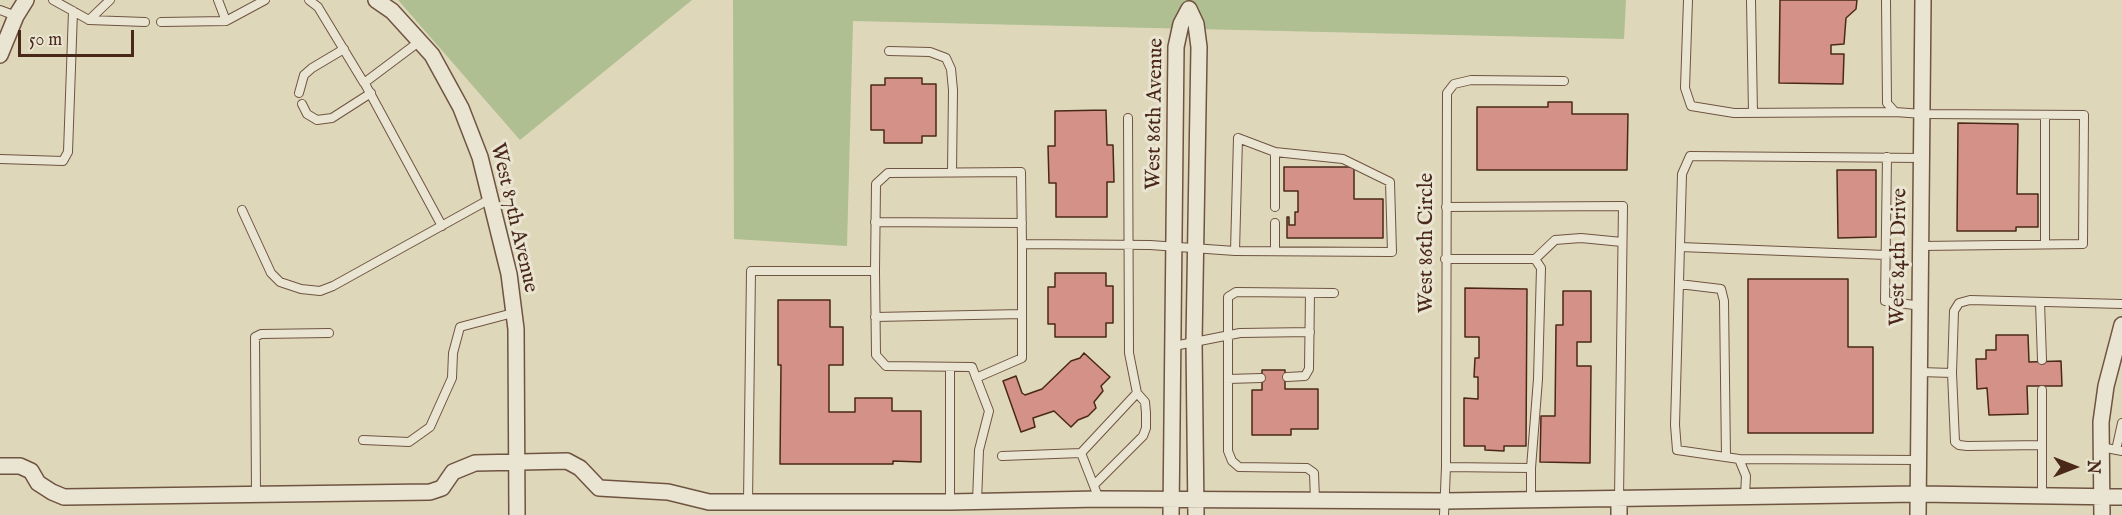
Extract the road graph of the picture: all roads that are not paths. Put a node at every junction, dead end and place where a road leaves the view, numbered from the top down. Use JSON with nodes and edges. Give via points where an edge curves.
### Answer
{"nodes":[{"id":1,"x":26,"y":0,"type":"edge"},
{"id":2,"x":53,"y":0,"type":"edge"},
{"id":3,"x":110,"y":0,"type":"edge"},
{"id":4,"x":218,"y":0,"type":"edge"},
{"id":5,"x":265,"y":0,"type":"edge"},
{"id":6,"x":309,"y":0,"type":"edge"},
{"id":7,"x":376,"y":0,"type":"edge"},
{"id":8,"x":1688,"y":0,"type":"edge"},
{"id":9,"x":1751,"y":0,"type":"edge"},
{"id":10,"x":1886,"y":0,"type":"edge"},
{"id":11,"x":1923,"y":0,"type":"edge"},
{"id":12,"x":1189,"y":4,"type":"edge"},
{"id":13,"x":0,"y":10,"type":"edge"},
{"id":14,"x":73,"y":10,"type":"junction"},
{"id":15,"x":16,"y":16,"type":"junction"},
{"id":16,"x":89,"y":20,"type":"junction"},
{"id":17,"x":226,"y":21,"type":"junction"},
{"id":18,"x":145,"y":22,"type":"dead end"},
{"id":19,"x":161,"y":22,"type":"dead end"},
{"id":20,"x":420,"y":41,"type":"junction"},
{"id":21,"x":344,"y":49,"type":"junction"},
{"id":22,"x":889,"y":51,"type":"dead end"},
{"id":23,"x":0,"y":55,"type":"edge"},
{"id":24,"x":1564,"y":81,"type":"dead end"},
{"id":25,"x":364,"y":82,"type":"junction"},
{"id":26,"x":299,"y":93,"type":"dead end"},
{"id":27,"x":370,"y":93,"type":"junction"},
{"id":28,"x":302,"y":104,"type":"dead end"},
{"id":29,"x":1895,"y":112,"type":"junction"},
{"id":30,"x":1753,"y":113,"type":"junction"},
{"id":31,"x":1923,"y":114,"type":"junction"},
{"id":32,"x":2045,"y":115,"type":"junction"},
{"id":33,"x":1128,"y":118,"type":"dead end"},
{"id":34,"x":1275,"y":152,"type":"junction"},
{"id":35,"x":1887,"y":157,"type":"junction"},
{"id":36,"x":1923,"y":158,"type":"junction"},
{"id":37,"x":0,"y":159,"type":"edge"},
{"id":38,"x":952,"y":172,"type":"junction"},
{"id":39,"x":490,"y":199,"type":"junction"},
{"id":40,"x":1275,"y":207,"type":"dead end"},
{"id":41,"x":1446,"y":207,"type":"junction"},
{"id":42,"x":242,"y":210,"type":"dead end"},
{"id":43,"x":875,"y":222,"type":"junction"},
{"id":44,"x":1022,"y":223,"type":"junction"},
{"id":45,"x":1275,"y":223,"type":"dead end"},
{"id":46,"x":442,"y":226,"type":"junction"},
{"id":47,"x":1622,"y":242,"type":"junction"},
{"id":48,"x":1022,"y":244,"type":"junction"},
{"id":49,"x":2045,"y":244,"type":"junction"},
{"id":50,"x":1128,"y":245,"type":"junction"},
{"id":51,"x":1921,"y":246,"type":"junction"},
{"id":52,"x":1175,"y":248,"type":"junction"},
{"id":53,"x":1197,"y":248,"type":"junction"},
{"id":54,"x":1680,"y":248,"type":"junction"},
{"id":55,"x":1235,"y":250,"type":"junction"},
{"id":56,"x":1275,"y":251,"type":"junction"},
{"id":57,"x":1886,"y":255,"type":"junction"},
{"id":58,"x":1445,"y":259,"type":"junction"},
{"id":59,"x":1535,"y":259,"type":"junction"},
{"id":60,"x":874,"y":271,"type":"junction"},
{"id":61,"x":1679,"y":284,"type":"junction"},
{"id":62,"x":1310,"y":292,"type":"junction"},
{"id":63,"x":1334,"y":293,"type":"dead end"},
{"id":64,"x":2040,"y":302,"type":"junction"},
{"id":65,"x":2122,"y":304,"type":"edge"},
{"id":66,"x":1921,"y":306,"type":"junction"},
{"id":67,"x":513,"y":313,"type":"junction"},
{"id":68,"x":1022,"y":314,"type":"junction"},
{"id":69,"x":875,"y":317,"type":"junction"},
{"id":70,"x":2122,"y":325,"type":"edge"},
{"id":71,"x":1310,"y":332,"type":"junction"},
{"id":72,"x":329,"y":333,"type":"dead end"},
{"id":73,"x":1227,"y":335,"type":"junction"},
{"id":74,"x":1194,"y":342,"type":"junction"},
{"id":75,"x":1174,"y":346,"type":"junction"},
{"id":76,"x":2042,"y":360,"type":"dead end"},
{"id":77,"x":950,"y":367,"type":"junction"},
{"id":78,"x":1920,"y":372,"type":"junction"},
{"id":79,"x":1952,"y":373,"type":"junction"},
{"id":80,"x":1287,"y":377,"type":"dead end"},
{"id":81,"x":976,"y":378,"type":"junction"},
{"id":82,"x":1262,"y":378,"type":"dead end"},
{"id":83,"x":1228,"y":379,"type":"junction"},
{"id":84,"x":2042,"y":390,"type":"dead end"},
{"id":85,"x":1137,"y":393,"type":"junction"},
{"id":86,"x":2122,"y":423,"type":"edge"},
{"id":87,"x":363,"y":440,"type":"dead end"},
{"id":88,"x":2042,"y":445,"type":"junction"},
{"id":89,"x":2113,"y":449,"type":"edge"},
{"id":90,"x":1081,"y":453,"type":"junction"},
{"id":91,"x":1002,"y":456,"type":"dead end"},
{"id":92,"x":1726,"y":457,"type":"junction"},
{"id":93,"x":1739,"y":459,"type":"junction"},
{"id":94,"x":1919,"y":460,"type":"junction"},
{"id":95,"x":516,"y":462,"type":"junction"},
{"id":96,"x":0,"y":466,"type":"edge"},
{"id":97,"x":1446,"y":467,"type":"junction"},
{"id":98,"x":1531,"y":468,"type":"junction"},
{"id":99,"x":1094,"y":484,"type":"junction"},
{"id":100,"x":256,"y":494,"type":"junction"},
{"id":101,"x":1918,"y":494,"type":"junction"},
{"id":102,"x":1745,"y":496,"type":"junction"},
{"id":103,"x":2042,"y":496,"type":"junction"},
{"id":104,"x":2102,"y":497,"type":"junction"},
{"id":105,"x":2122,"y":497,"type":"edge"},
{"id":106,"x":1619,"y":498,"type":"junction"},
{"id":107,"x":1099,"y":499,"type":"junction"},
{"id":108,"x":1315,"y":500,"type":"junction"},
{"id":109,"x":1532,"y":500,"type":"junction"},
{"id":110,"x":977,"y":501,"type":"junction"},
{"id":111,"x":748,"y":502,"type":"junction"},
{"id":112,"x":950,"y":502,"type":"junction"},
{"id":113,"x":1171,"y":508,"type":"edge"},
{"id":114,"x":1196,"y":508,"type":"edge"},
{"id":115,"x":1444,"y":508,"type":"edge"},
{"id":116,"x":517,"y":515,"type":"edge"},
{"id":117,"x":1619,"y":515,"type":"edge"},
{"id":118,"x":1918,"y":515,"type":"edge"},
{"id":119,"x":2102,"y":515,"type":"edge"}],
"edges":[{"from":1,"to":15,"type":"street"},
{"from":2,"to":14,"type":"lane"},
{"from":3,"to":16,"type":"lane"},
{"from":4,"to":17,"type":"lane"},
{"from":5,"to":17,"type":"lane"},
{"from":6,"to":21,"type":"lane"},
{"from":7,"to":20,"type":"street","name":"West 87th Avenue","via":[[393,11]]},
{"from":8,"to":30,"type":"lane","via":[[1685,88],[1691,106]]},
{"from":9,"to":30,"type":"lane"},
{"from":10,"to":29,"type":"lane","via":[[1887,102]]},
{"from":11,"to":31,"type":"street","name":"West 84th Drive"},
{"from":12,"to":52,"type":"street","name":"West 86th Avenue","via":[[1176,47]]},
{"from":12,"to":53,"type":"street","name":"West 86th Avenue","via":[[1199,47]]},
{"from":13,"to":15,"type":"lane"},
{"from":14,"to":16,"type":"lane"},
{"from":14,"to":37,"type":"lane","via":[[68,152],[63,161]]},
{"from":15,"to":23,"type":"street"},
{"from":16,"to":18,"type":"lane"},
{"from":17,"to":19,"type":"lane"},
{"from":20,"to":25,"type":"lane"},
{"from":20,"to":39,"type":"street","name":"West 87th Avenue","via":[[461,108],[480,157]]},
{"from":21,"to":25,"type":"lane"},
{"from":21,"to":26,"type":"lane","via":[[304,75]]},
{"from":22,"to":38,"type":"lane","via":[[930,52],[946,58],[953,90]]},
{"from":24,"to":41,"type":"lane","name":"West 86th Circle","via":[[1472,80],[1454,84],[1447,93]]},
{"from":25,"to":27,"type":"lane"},
{"from":27,"to":28,"type":"lane","via":[[332,118],[317,120],[307,114]]},
{"from":27,"to":46,"type":"lane"},
{"from":29,"to":30,"type":"lane"},
{"from":29,"to":31,"type":"lane"},
{"from":31,"to":32,"type":"lane"},
{"from":31,"to":36,"type":"street","name":"West 84th Drive"},
{"from":32,"to":49,"type":"lane"},
{"from":32,"to":49,"type":"lane","via":[[2084,115],[2083,244]]},
{"from":33,"to":50,"type":"lane"},
{"from":34,"to":40,"type":"lane"},
{"from":34,"to":55,"type":"lane","via":[[1238,138]]},
{"from":34,"to":56,"type":"lane","via":[[1343,159],[1390,182],[1392,252]]},
{"from":35,"to":36,"type":"lane"},
{"from":35,"to":54,"type":"lane","via":[[1690,156],[1682,174]]},
{"from":35,"to":57,"type":"lane"},
{"from":36,"to":51,"type":"street","name":"West 84th Drive"},
{"from":38,"to":43,"type":"lane","via":[[888,173],[876,184]]},
{"from":38,"to":44,"type":"lane","via":[[1021,172]]},
{"from":39,"to":46,"type":"lane"},
{"from":39,"to":67,"type":"street","name":"West 87th Avenue","via":[[509,274]]},
{"from":41,"to":47,"type":"lane","via":[[1623,206]]},
{"from":41,"to":58,"type":"lane","name":"West 86th Circle"},
{"from":42,"to":46,"type":"lane","via":[[271,273],[280,282],[301,290],[320,291],[333,286]]},
{"from":43,"to":44,"type":"lane"},
{"from":43,"to":60,"type":"lane"},
{"from":44,"to":48,"type":"lane"},
{"from":45,"to":56,"type":"lane"},
{"from":47,"to":59,"type":"lane","via":[[1555,240]]},
{"from":47,"to":106,"type":"lane"},
{"from":48,"to":50,"type":"lane"},
{"from":48,"to":68,"type":"lane"},
{"from":49,"to":51,"type":"lane"},
{"from":50,"to":52,"type":"lane"},
{"from":50,"to":85,"type":"lane","via":[[1129,353]]},
{"from":51,"to":66,"type":"street","name":"West 84th Drive"},
{"from":52,"to":53,"type":"lane"},
{"from":52,"to":75,"type":"street","name":"West 86th Avenue"},
{"from":53,"to":55,"type":"lane"},
{"from":53,"to":74,"type":"street","name":"West 86th Avenue"},
{"from":54,"to":57,"type":"lane"},
{"from":54,"to":61,"type":"lane"},
{"from":55,"to":56,"type":"lane"},
{"from":57,"to":66,"type":"lane","via":[[1885,301]]},
{"from":58,"to":59,"type":"lane"},
{"from":58,"to":97,"type":"lane","name":"West 86th Circle"},
{"from":59,"to":98,"type":"lane","via":[[1541,268],[1540,323]]},
{"from":60,"to":69,"type":"lane"},
{"from":60,"to":111,"type":"lane","via":[[751,271]]},
{"from":61,"to":92,"type":"lane","via":[[1721,289]]},
{"from":61,"to":92,"type":"lane","via":[[1677,450]]},
{"from":62,"to":63,"type":"lane"},
{"from":62,"to":71,"type":"lane"},
{"from":62,"to":73,"type":"lane","via":[[1236,292],[1228,297]]},
{"from":64,"to":65,"type":"lane"},
{"from":64,"to":76,"type":"lane"},
{"from":64,"to":79,"type":"lane","via":[[1959,303],[1954,311]]},
{"from":66,"to":78,"type":"street","name":"West 84th Drive"},
{"from":67,"to":87,"type":"lane","via":[[460,327],[452,378],[430,427],[409,442]]},
{"from":67,"to":95,"type":"street","name":"West 87th Avenue"},
{"from":68,"to":69,"type":"lane"},
{"from":68,"to":81,"type":"lane","via":[[1022,358]]},
{"from":69,"to":77,"type":"lane","via":[[876,355],[886,366]]},
{"from":70,"to":89,"type":"street","via":[[2101,422]]},
{"from":71,"to":73,"type":"lane"},
{"from":71,"to":80,"type":"lane","via":[[1309,369],[1305,376]]},
{"from":72,"to":100,"type":"lane","via":[[255,337]]},
{"from":73,"to":74,"type":"lane"},
{"from":73,"to":83,"type":"lane"},
{"from":74,"to":75,"type":"lane"},
{"from":74,"to":114,"type":"street","name":"West 86th Avenue"},
{"from":75,"to":113,"type":"street","name":"West 86th Avenue"},
{"from":77,"to":81,"type":"lane","via":[[972,367]]},
{"from":77,"to":112,"type":"lane"},
{"from":78,"to":79,"type":"lane"},
{"from":78,"to":94,"type":"street","name":"West 84th Drive"},
{"from":79,"to":88,"type":"lane","via":[[1955,442]]},
{"from":81,"to":110,"type":"lane","via":[[989,411],[979,450]]},
{"from":82,"to":83,"type":"lane"},
{"from":83,"to":108,"type":"lane","via":[[1228,451],[1232,462],[1239,467],[1307,468],[1314,473]]},
{"from":84,"to":88,"type":"lane"},
{"from":85,"to":90,"type":"lane"},
{"from":85,"to":99,"type":"lane","via":[[1146,413],[1143,436]]},
{"from":86,"to":89,"type":"lane"},
{"from":88,"to":103,"type":"lane"},
{"from":89,"to":104,"type":"street"},
{"from":90,"to":91,"type":"lane"},
{"from":90,"to":99,"type":"lane"},
{"from":92,"to":93,"type":"lane"},
{"from":93,"to":94,"type":"lane"},
{"from":93,"to":102,"type":"lane","via":[[1746,476]]},
{"from":94,"to":101,"type":"street","name":"West 84th Drive"},
{"from":95,"to":100,"type":"street","via":[[464,466],[453,472],[442,488],[430,492]]},
{"from":95,"to":111,"type":"street","via":[[567,461],[580,468],[599,488],[668,492],[709,502]]},
{"from":95,"to":116,"type":"street","name":"West 87th Avenue"},
{"from":96,"to":100,"type":"street","via":[[20,466],[31,471],[38,483],[64,497]]},
{"from":97,"to":98,"type":"lane"},
{"from":97,"to":115,"type":"lane","name":"West 86th Circle"},
{"from":98,"to":109,"type":"lane"},
{"from":99,"to":107,"type":"lane"},
{"from":101,"to":102,"type":"street"},
{"from":101,"to":103,"type":"street"},
{"from":101,"to":118,"type":"street","name":"West 84th Drive"},
{"from":102,"to":106,"type":"street"},
{"from":103,"to":104,"type":"street"},
{"from":104,"to":105,"type":"street"},
{"from":104,"to":119,"type":"street"},
{"from":106,"to":109,"type":"street"},
{"from":106,"to":117,"type":"street"},
{"from":107,"to":110,"type":"street"},
{"from":107,"to":113,"type":"street"},
{"from":108,"to":114,"type":"street"},
{"from":108,"to":115,"type":"street"},
{"from":109,"to":115,"type":"street"},
{"from":110,"to":112,"type":"street"},
{"from":111,"to":112,"type":"street"},
{"from":113,"to":114,"type":"street"}]}
